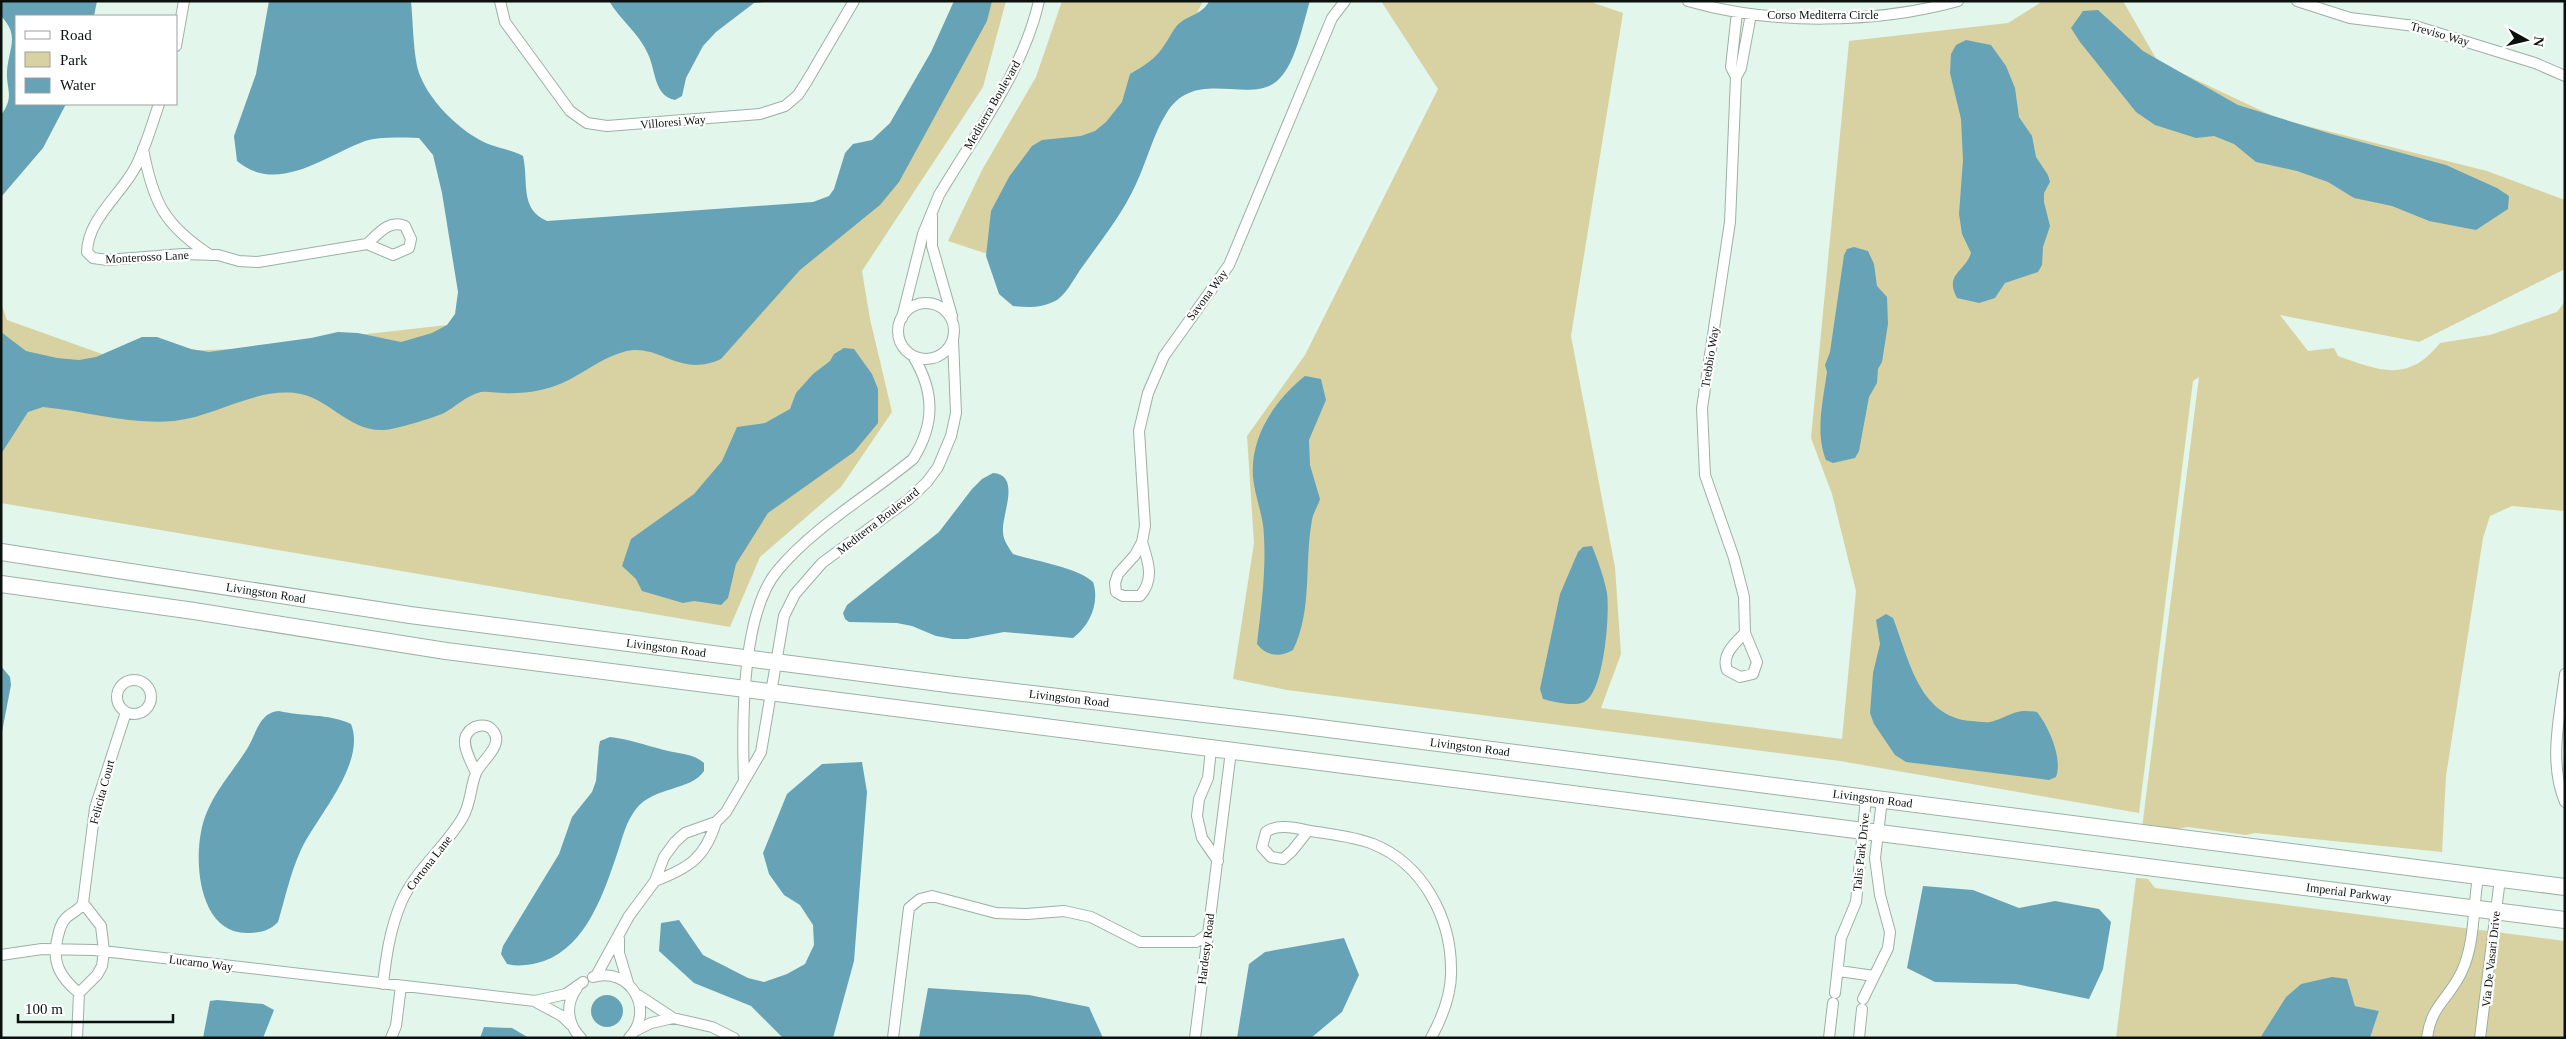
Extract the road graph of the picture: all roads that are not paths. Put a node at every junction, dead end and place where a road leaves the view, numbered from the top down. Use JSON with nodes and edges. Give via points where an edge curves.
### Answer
{"nodes":[{"id":1,"x":184,"y":1,"type":"edge"},
{"id":2,"x":500,"y":1,"type":"edge"},
{"id":3,"x":854,"y":1,"type":"edge"},
{"id":4,"x":1039,"y":1,"type":"edge"},
{"id":5,"x":1345,"y":1,"type":"edge"},
{"id":6,"x":1688,"y":1,"type":"edge"},
{"id":7,"x":1958,"y":1,"type":"edge"},
{"id":8,"x":2297,"y":1,"type":"edge"},
{"id":9,"x":1737,"y":12,"type":"junction"},
{"id":10,"x":1751,"y":14,"type":"junction"},
{"id":11,"x":178,"y":35,"type":"edge"},
{"id":12,"x":2565,"y":67,"type":"edge"},
{"id":13,"x":2551,"y":70,"type":"junction"},
{"id":14,"x":2565,"y":76,"type":"edge"},
{"id":15,"x":1736,"y":77,"type":"junction"},
{"id":16,"x":159,"y":105,"type":"edge"},
{"id":17,"x":143,"y":148,"type":"junction"},
{"id":18,"x":934,"y":205,"type":"junction"},
{"id":19,"x":367,"y":244,"type":"dead end"},
{"id":20,"x":210,"y":255,"type":"junction"},
{"id":21,"x":902,"y":318,"type":"junction"},
{"id":22,"x":953,"y":323,"type":"junction"},
{"id":23,"x":953,"y":340,"type":"junction"},
{"id":24,"x":913,"y":356,"type":"junction"},
{"id":25,"x":1142,"y":542,"type":"junction"},
{"id":26,"x":1,"y":552,"type":"edge"},
{"id":27,"x":1,"y":584,"type":"edge"},
{"id":28,"x":1745,"y":633,"type":"dead end"},
{"id":29,"x":748,"y":659,"type":"junction"},
{"id":30,"x":777,"y":662,"type":"junction"},
{"id":31,"x":2565,"y":674,"type":"edge"},
{"id":32,"x":745,"y":688,"type":"junction"},
{"id":33,"x":772,"y":692,"type":"junction"},
{"id":34,"x":126,"y":712,"type":"dead end"},
{"id":35,"x":1211,"y":749,"type":"junction"},
{"id":36,"x":1231,"y":752,"type":"junction"},
{"id":37,"x":476,"y":773,"type":"dead end"},
{"id":38,"x":744,"y":781,"type":"junction"},
{"id":39,"x":1874,"y":799,"type":"junction"},
{"id":40,"x":2565,"y":802,"type":"edge"},
{"id":41,"x":716,"y":822,"type":"junction"},
{"id":42,"x":1308,"y":831,"type":"dead end"},
{"id":43,"x":1870,"y":832,"type":"junction"},
{"id":44,"x":1218,"y":861,"type":"junction"},
{"id":45,"x":2478,"y":877,"type":"junction"},
{"id":46,"x":2500,"y":879,"type":"junction"},
{"id":47,"x":655,"y":881,"type":"junction"},
{"id":48,"x":2565,"y":887,"type":"edge"},
{"id":49,"x":83,"y":903,"type":"junction"},
{"id":50,"x":2473,"y":908,"type":"junction"},
{"id":51,"x":2496,"y":910,"type":"junction"},
{"id":52,"x":2565,"y":920,"type":"edge"},
{"id":53,"x":1208,"y":934,"type":"junction"},
{"id":54,"x":620,"y":936,"type":"junction"},
{"id":55,"x":55,"y":949,"type":"junction"},
{"id":56,"x":104,"y":951,"type":"junction"},
{"id":57,"x":1,"y":955,"type":"edge"},
{"id":58,"x":1839,"y":971,"type":"junction"},
{"id":59,"x":596,"y":976,"type":"junction"},
{"id":60,"x":1874,"y":976,"type":"junction"},
{"id":61,"x":583,"y":982,"type":"junction"},
{"id":62,"x":383,"y":984,"type":"junction"},
{"id":63,"x":629,"y":984,"type":"junction"},
{"id":64,"x":401,"y":986,"type":"junction"},
{"id":65,"x":79,"y":993,"type":"junction"},
{"id":66,"x":638,"y":995,"type":"junction"},
{"id":67,"x":535,"y":1002,"type":"junction"},
{"id":68,"x":672,"y":1018,"type":"junction"},
{"id":69,"x":572,"y":1027,"type":"junction"},
{"id":70,"x":632,"y":1035,"type":"edge"},
{"id":71,"x":77,"y":1038,"type":"edge"},
{"id":72,"x":392,"y":1038,"type":"edge"},
{"id":73,"x":581,"y":1038,"type":"edge"},
{"id":74,"x":734,"y":1038,"type":"edge"},
{"id":75,"x":893,"y":1038,"type":"edge"},
{"id":76,"x":1195,"y":1038,"type":"edge"},
{"id":77,"x":1432,"y":1038,"type":"edge"},
{"id":78,"x":1829,"y":1038,"type":"edge"},
{"id":79,"x":1859,"y":1038,"type":"edge"},
{"id":80,"x":2427,"y":1038,"type":"edge"},
{"id":81,"x":2480,"y":1038,"type":"edge"}],
"edges":[{"from":1,"to":11,"type":"street"},
{"from":2,"to":3,"type":"street","name":"Villoresi Way","via":[[505,22],[570,111],[586,123],[607,126],[760,114],[785,106],[798,95]]},
{"from":4,"to":18,"type":"street","name":"Mediterra Boulevard","via":[[1018,63]]},
{"from":5,"to":25,"type":"street","name":"Savona Way","via":[[1332,18],[1229,266],[1164,356],[1148,393],[1139,431],[1145,526]]},
{"from":6,"to":9,"type":"street","name":"Corso Mediterra Circle"},
{"from":7,"to":10,"type":"street","name":"Corso Mediterra Circle","via":[[1856,18]]},
{"from":8,"to":13,"type":"street","name":"Treviso Way","via":[[2342,16],[2415,26]]},
{"from":9,"to":10,"type":"street","name":"Corso Mediterra Circle"},
{"from":9,"to":15,"type":"street","name":"Trebbio Way","via":[[1731,67]]},
{"from":10,"to":15,"type":"street","name":"Trebbio Way","via":[[1741,68]]},
{"from":12,"to":13,"type":"street"},
{"from":13,"to":14,"type":"street","name":"Treviso Way"},
{"from":15,"to":28,"type":"street","name":"Trebbio Way","via":[[1730,222],[1702,408],[1705,475],[1744,597]]},
{"from":16,"to":17,"type":"street","name":"Monterosso Lane"},
{"from":17,"to":20,"type":"street","name":"Monterosso Lane","via":[[155,197],[167,217],[178,231]]},
{"from":17,"to":20,"type":"street","name":"Monterosso Lane","via":[[136,166],[92,229],[87,252],[93,258],[107,260]]},
{"from":18,"to":21,"type":"street","name":"Mediterra Boulevard","via":[[922,234]]},
{"from":18,"to":22,"type":"street","name":"Mediterra Boulevard","via":[[932,246]]},
{"from":19,"to":20,"type":"street","name":"Monterosso Lane","via":[[258,262]]},
{"from":21,"to":22,"type":"street","via":[[915,305],[934,304],[942,308]]},
{"from":21,"to":24,"type":"street","via":[[899,336],[906,351]]},
{"from":22,"to":23,"type":"street"},
{"from":23,"to":24,"type":"street","via":[[937,357],[921,359]]},
{"from":23,"to":30,"type":"street","name":"Mediterra Boulevard","via":[[956,412],[952,436],[938,468],[908,500],[822,563],[808,578],[784,616]]},
{"from":24,"to":29,"type":"street","via":[[929,393],[929,418],[922,444],[912,459],[806,542],[776,571],[759,606]]},
{"from":25,"to":25,"type":"street","name":"Savona Way","via":[[1118,574],[1116,592],[1123,596],[1140,596],[1146,589],[1149,568]]},
{"from":26,"to":29,"type":"main road","name":"Livingston Road","via":[[363,609]]},
{"from":27,"to":32,"type":"main road","via":[[446,651]]},
{"from":29,"to":30,"type":"main road","name":"Livingston Road"},
{"from":29,"to":32,"type":"street"},
{"from":30,"to":33,"type":"street","name":"Mediterra Boulevard"},
{"from":30,"to":39,"type":"main road","name":"Livingston Road"},
{"from":31,"to":40,"type":"street","via":[[2556,758],[2558,781]]},
{"from":32,"to":33,"type":"main road"},
{"from":32,"to":38,"type":"street"},
{"from":33,"to":35,"type":"main road"},
{"from":33,"to":38,"type":"street","name":"Mediterra Boulevard","via":[[761,752]]},
{"from":34,"to":49,"type":"street","name":"Felicita Court","via":[[95,808]]},
{"from":35,"to":36,"type":"main road"},
{"from":35,"to":44,"type":"street","via":[[1208,778],[1199,799],[1197,816],[1202,838]]},
{"from":36,"to":43,"type":"main road"},
{"from":36,"to":44,"type":"street","name":"Hardesty Road"},
{"from":37,"to":62,"type":"street","name":"Cortona Lane","via":[[462,818],[415,877],[400,904],[390,936]]},
{"from":38,"to":41,"type":"street","name":"Mediterra Boulevard","via":[[726,812]]},
{"from":39,"to":43,"type":"street","name":"Talis Park Drive"},
{"from":39,"to":43,"type":"street","name":"Talis Park Drive"},
{"from":39,"to":45,"type":"main road","name":"Livingston Road"},
{"from":41,"to":47,"type":"street","name":"Mediterra Boulevard","via":[[704,850],[691,865]]},
{"from":41,"to":47,"type":"street","via":[[685,833],[675,842],[664,857]]},
{"from":42,"to":77,"type":"street","via":[[1347,836],[1374,844],[1416,874],[1435,900],[1448,934],[1452,971],[1442,1016]]},
{"from":43,"to":50,"type":"main road","name":"Imperial Parkway"},
{"from":43,"to":58,"type":"street","name":"Talis Park Drive","via":[[1858,859],[1856,902],[1841,938]]},
{"from":43,"to":60,"type":"street","name":"Talis Park Drive","via":[[1877,881],[1890,932],[1888,948]]},
{"from":44,"to":53,"type":"street","name":"Hardesty Road"},
{"from":45,"to":46,"type":"main road"},
{"from":45,"to":50,"type":"street","name":"Via De Vasari Drive"},
{"from":46,"to":48,"type":"main road"},
{"from":46,"to":51,"type":"street","name":"Via De Vasari Drive"},
{"from":47,"to":54,"type":"street","via":[[628,916]]},
{"from":49,"to":55,"type":"street","via":[[64,919]]},
{"from":49,"to":56,"type":"street","via":[[102,926]]},
{"from":50,"to":51,"type":"main road","name":"Imperial Parkway"},
{"from":50,"to":80,"type":"street","name":"Via De Vasari Drive","via":[[2466,960],[2452,988],[2435,1010]]},
{"from":51,"to":52,"type":"main road","name":"Imperial Parkway"},
{"from":51,"to":81,"type":"street","name":"Via De Vasari Drive"},
{"from":53,"to":75,"type":"street","via":[[1196,942],[1140,942],[1091,916],[1064,911],[996,913],[932,896],[920,899],[909,908]]},
{"from":53,"to":76,"type":"street","name":"Hardesty Road"},
{"from":54,"to":59,"type":"street"},
{"from":54,"to":63,"type":"street","via":[[619,954]]},
{"from":55,"to":56,"type":"street","name":"Lucarno Way"},
{"from":55,"to":57,"type":"street","name":"Lucarno Way"},
{"from":55,"to":65,"type":"street","via":[[57,968]]},
{"from":56,"to":62,"type":"street","name":"Lucarno Way"},
{"from":56,"to":65,"type":"street","via":[[97,975]]},
{"from":58,"to":60,"type":"street"},
{"from":58,"to":78,"type":"street","name":"Talis Park Drive"},
{"from":59,"to":61,"type":"street","name":"Lucarno Way"},
{"from":59,"to":63,"type":"street","via":[[613,976]]},
{"from":60,"to":79,"type":"street","name":"Talis Park Drive","via":[[1862,1004]]},
{"from":61,"to":67,"type":"street","name":"Lucarno Way","via":[[566,994]]},
{"from":61,"to":69,"type":"street","via":[[570,1002]]},
{"from":62,"to":64,"type":"street","name":"Lucarno Way"},
{"from":63,"to":66,"type":"street"},
{"from":64,"to":67,"type":"street","name":"Lucarno Way"},
{"from":64,"to":72,"type":"street"},
{"from":65,"to":71,"type":"street"},
{"from":66,"to":68,"type":"street"},
{"from":66,"to":70,"type":"street","via":[[641,1011]]},
{"from":67,"to":69,"type":"street","name":"Lucarno Way","via":[[562,1016]]},
{"from":68,"to":70,"type":"street","via":[[651,1023]]},
{"from":68,"to":74,"type":"street","via":[[712,1027]]},
{"from":69,"to":73,"type":"street","name":"Lucarno Way"}]}
